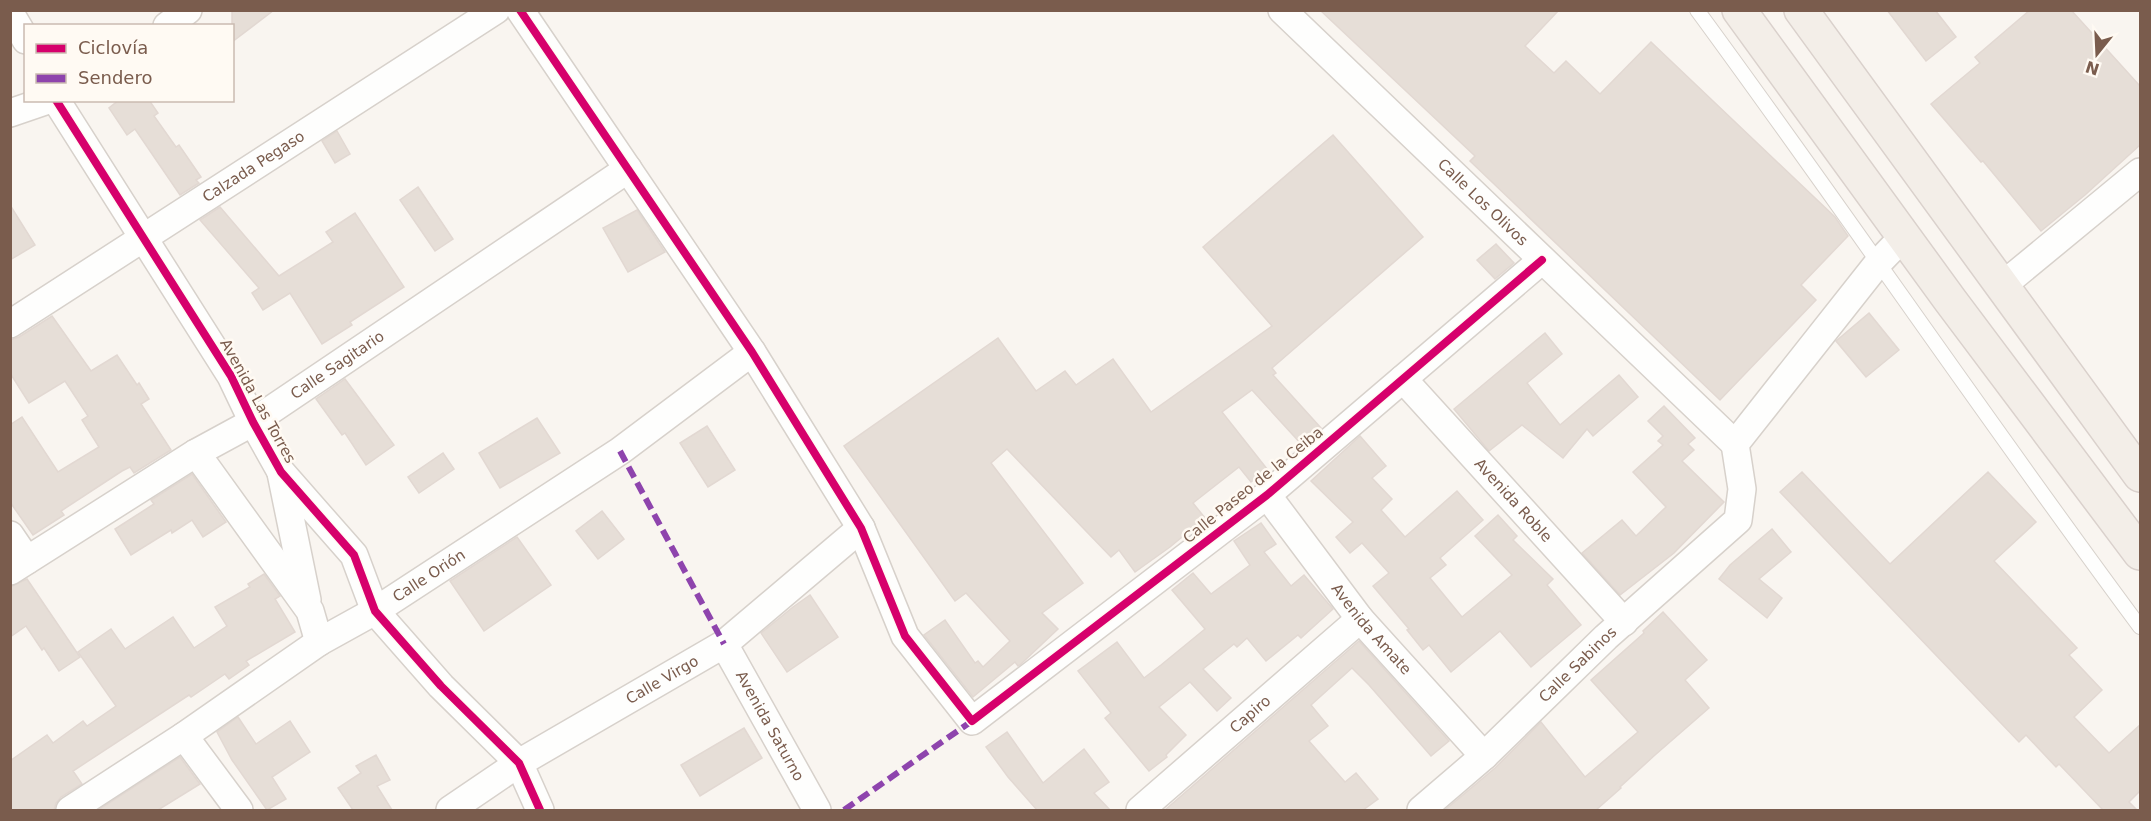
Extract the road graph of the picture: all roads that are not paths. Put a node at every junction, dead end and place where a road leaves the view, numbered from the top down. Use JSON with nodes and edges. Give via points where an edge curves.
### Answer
{"nodes":[{"id":1,"x":188,"y":10,"type":"edge"},
{"id":2,"x":496,"y":10,"type":"edge"},
{"id":3,"x":520,"y":10,"type":"edge"},
{"id":4,"x":1282,"y":10,"type":"edge"},
{"id":5,"x":1697,"y":10,"type":"edge"},
{"id":6,"x":1739,"y":10,"type":"edge"},
{"id":7,"x":1801,"y":10,"type":"edge"},
{"id":8,"x":10,"y":13,"type":"edge"},
{"id":9,"x":170,"y":24,"type":"edge"},
{"id":10,"x":24,"y":37,"type":"edge"},
{"id":11,"x":42,"y":102,"type":"edge"},
{"id":12,"x":57,"y":102,"type":"edge"},
{"id":13,"x":10,"y":113,"type":"edge"},
{"id":14,"x":628,"y":169,"type":"junction"},
{"id":15,"x":2140,"y":172,"type":"edge"},
{"id":16,"x":1904,"y":236,"type":"junction"},
{"id":17,"x":144,"y":238,"type":"junction"},
{"id":18,"x":1542,"y":260,"type":"junction"},
{"id":19,"x":1878,"y":263,"type":"junction"},
{"id":20,"x":2003,"y":285,"type":"junction"},
{"id":21,"x":10,"y":324,"type":"edge"},
{"id":22,"x":752,"y":352,"type":"junction"},
{"id":23,"x":1403,"y":379,"type":"junction"},
{"id":24,"x":253,"y":422,"type":"junction"},
{"id":25,"x":1735,"y":444,"type":"junction"},
{"id":26,"x":196,"y":453,"type":"junction"},
{"id":27,"x":281,"y":472,"type":"junction"},
{"id":28,"x":2140,"y":475,"type":"edge"},
{"id":29,"x":1267,"y":495,"type":"junction"},
{"id":30,"x":861,"y":528,"type":"junction"},
{"id":31,"x":10,"y":536,"type":"edge"},
{"id":32,"x":2140,"y":553,"type":"edge"},
{"id":33,"x":19,"y":565,"type":"edge"},
{"id":34,"x":375,"y":610,"type":"junction"},
{"id":35,"x":310,"y":611,"type":"junction"},
{"id":36,"x":1360,"y":619,"type":"junction"},
{"id":37,"x":1624,"y":622,"type":"junction"},
{"id":38,"x":2140,"y":627,"type":"edge"},
{"id":39,"x":319,"y":642,"type":"junction"},
{"id":40,"x":724,"y":644,"type":"junction"},
{"id":41,"x":184,"y":736,"type":"junction"},
{"id":42,"x":1484,"y":756,"type":"junction"},
{"id":43,"x":519,"y":763,"type":"junction"},
{"id":44,"x":70,"y":810,"type":"edge"},
{"id":45,"x":239,"y":810,"type":"edge"},
{"id":46,"x":450,"y":810,"type":"edge"},
{"id":47,"x":540,"y":810,"type":"edge"},
{"id":48,"x":817,"y":810,"type":"edge"},
{"id":49,"x":1140,"y":810,"type":"edge"},
{"id":50,"x":1421,"y":810,"type":"edge"}],
"edges":[{"from":1,"to":9,"type":"street"},
{"from":2,"to":17,"type":"street","name":"Calzada Pegaso"},
{"from":3,"to":14,"type":"street"},
{"from":4,"to":18,"type":"street","name":"Calle Los Olivos"},
{"from":5,"to":19,"type":"lane"},
{"from":6,"to":16,"type":"main road"},
{"from":7,"to":20,"type":"main road"},
{"from":8,"to":10,"type":"street"},
{"from":11,"to":13,"type":"street"},
{"from":12,"to":17,"type":"street","name":"Avenida Las Torres"},
{"from":14,"to":22,"type":"street"},
{"from":14,"to":24,"type":"street","name":"Calle Sagitario"},
{"from":15,"to":20,"type":"street"},
{"from":16,"to":19,"type":"street"},
{"from":16,"to":32,"type":"main road"},
{"from":17,"to":21,"type":"street","name":"Calzada Pegaso"},
{"from":17,"to":24,"type":"street","name":"Avenida Las Torres","via":[[231,376]]},
{"from":18,"to":23,"type":"street","name":"Calle Paseo de la Ceiba"},
{"from":18,"to":25,"type":"street","name":"Calle Los Olivos"},
{"from":19,"to":25,"type":"street"},
{"from":19,"to":38,"type":"lane"},
{"from":20,"to":28,"type":"main road"},
{"from":22,"to":30,"type":"street"},
{"from":22,"to":34,"type":"street","name":"Calle Orión","via":[[620,451]]},
{"from":23,"to":29,"type":"street","name":"Calle Paseo de la Ceiba"},
{"from":23,"to":37,"type":"street","name":"Avenida Roble"},
{"from":24,"to":26,"type":"street","name":"Calle Sagitario"},
{"from":24,"to":27,"type":"street","name":"Avenida Las Torres"},
{"from":25,"to":37,"type":"street","name":"Calle Sabinos","via":[[1742,489],[1737,520]]},
{"from":26,"to":33,"type":"street","name":"Calle Sagitario"},
{"from":26,"to":35,"type":"street"},
{"from":27,"to":34,"type":"street","name":"Avenida Las Torres","via":[[354,555]]},
{"from":27,"to":35,"type":"street"},
{"from":29,"to":30,"type":"street","name":"Calle Paseo de la Ceiba","via":[[972,721],[905,636]]},
{"from":29,"to":36,"type":"street","name":"Avenida Amate"},
{"from":30,"to":40,"type":"street","name":"Calle Virgo"},
{"from":31,"to":33,"type":"street"},
{"from":34,"to":39,"type":"street","name":"Calle Orión"},
{"from":34,"to":43,"type":"street","name":"Avenida Las Torres","via":[[441,686]]},
{"from":35,"to":39,"type":"street"},
{"from":36,"to":42,"type":"street","name":"Avenida Amate"},
{"from":36,"to":49,"type":"street","name":"Capiro"},
{"from":37,"to":42,"type":"street","name":"Calle Sabinos"},
{"from":39,"to":41,"type":"street","name":"Calle Orión"},
{"from":40,"to":43,"type":"street","name":"Calle Virgo"},
{"from":40,"to":48,"type":"street","name":"Avenida Saturno"},
{"from":41,"to":44,"type":"street","name":"Calle Orión"},
{"from":41,"to":45,"type":"street"},
{"from":42,"to":50,"type":"street","name":"Calle Sabinos"},
{"from":43,"to":46,"type":"street","name":"Calle Virgo"},
{"from":43,"to":47,"type":"street","name":"Avenida Las Torres"}]}
